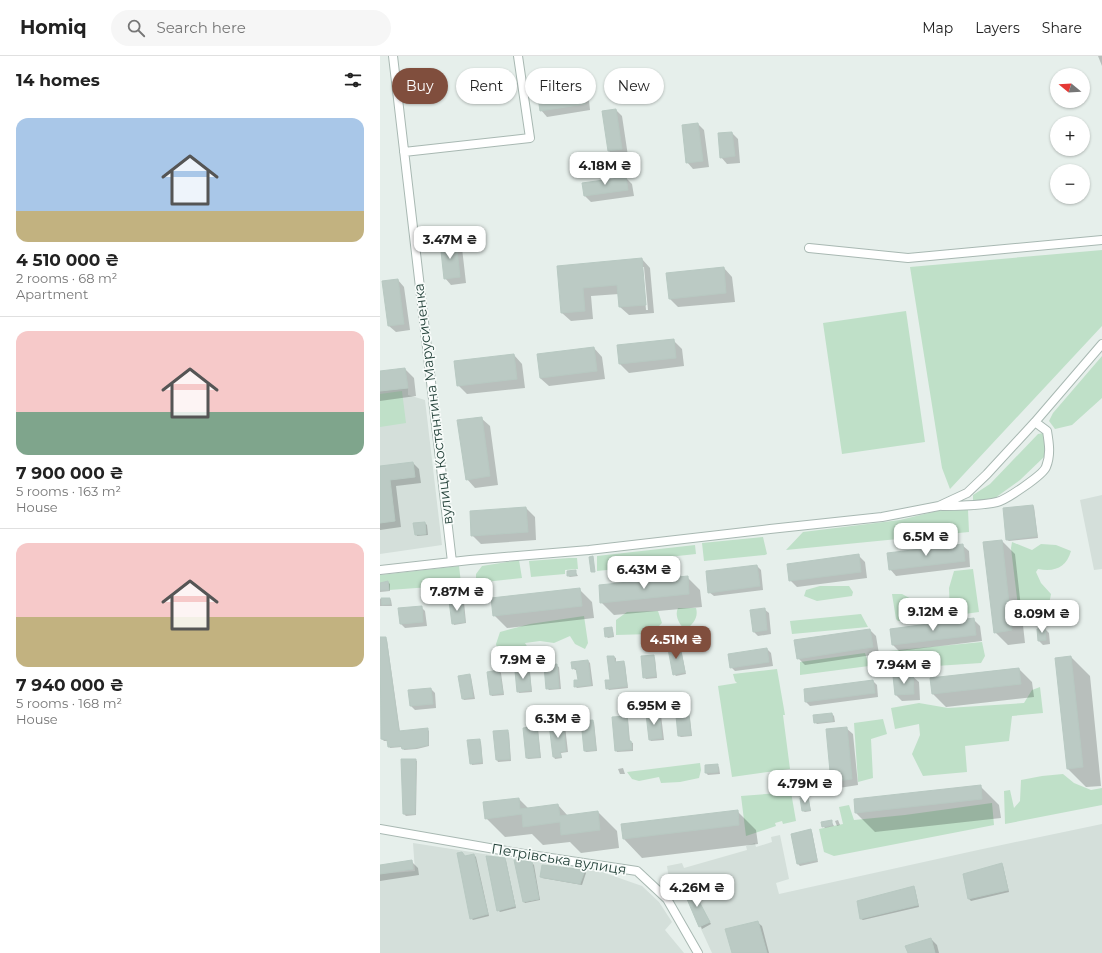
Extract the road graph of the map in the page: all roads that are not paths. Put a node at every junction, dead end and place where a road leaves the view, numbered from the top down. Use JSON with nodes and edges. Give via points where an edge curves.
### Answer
{"nodes":[{"id":1,"x":393,"y":56,"type":"edge"},
{"id":2,"x":518,"y":56,"type":"edge"},
{"id":3,"x":404,"y":152,"type":"junction"},
{"id":4,"x":1102,"y":240,"type":"edge"},
{"id":5,"x":808,"y":248,"type":"dead end"},
{"id":6,"x":1102,"y":344,"type":"edge"},
{"id":7,"x":1035,"y":422,"type":"junction"},
{"id":8,"x":939,"y":506,"type":"junction"},
{"id":9,"x":452,"y":562,"type":"junction"},
{"id":10,"x":380,"y":570,"type":"edge"},
{"id":11,"x":380,"y":829,"type":"edge"},
{"id":12,"x":698,"y":953,"type":"edge"}],
"edges":[{"from":1,"to":3,"type":"street","name":"вулиця Костянтина Марусиченка"},
{"from":2,"to":3,"type":"street","via":[[530,138]]},
{"from":3,"to":9,"type":"street","name":"вулиця Костянтина Марусиченка"},
{"from":4,"to":5,"type":"street","via":[[908,258]]},
{"from":6,"to":7,"type":"street"},
{"from":7,"to":8,"type":"street","via":[[966,493]]},
{"from":7,"to":8,"type":"street","via":[[1047,431],[1050,448],[1046,468],[1022,488],[999,502]]},
{"from":8,"to":9,"type":"street","via":[[882,517],[597,549]]},
{"from":9,"to":10,"type":"street"},
{"from":11,"to":12,"type":"street","name":"Петрівська вулиця","via":[[638,871],[667,899]]}]}
